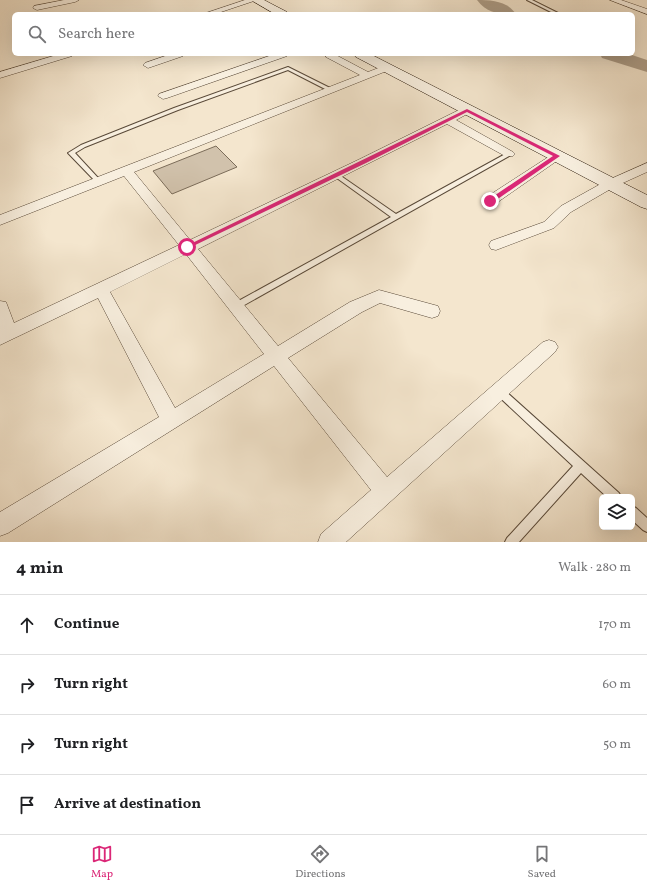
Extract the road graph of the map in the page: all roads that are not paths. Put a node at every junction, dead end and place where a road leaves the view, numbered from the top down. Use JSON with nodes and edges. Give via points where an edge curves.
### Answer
{"nodes":[{"id":1,"x":75,"y":0,"type":"edge"},
{"id":2,"x":253,"y":0,"type":"edge"},
{"id":3,"x":256,"y":0,"type":"edge"},
{"id":4,"x":528,"y":0,"type":"edge"},
{"id":5,"x":614,"y":0,"type":"edge"},
{"id":6,"x":36,"y":8,"type":"dead end"},
{"id":7,"x":213,"y":12,"type":"edge"},
{"id":8,"x":279,"y":12,"type":"edge"},
{"id":9,"x":554,"y":12,"type":"edge"},
{"id":10,"x":647,"y":12,"type":"edge"},
{"id":11,"x":62,"y":56,"type":"edge"},
{"id":12,"x":174,"y":56,"type":"edge"},
{"id":13,"x":278,"y":56,"type":"edge"},
{"id":14,"x":331,"y":56,"type":"edge"},
{"id":15,"x":364,"y":56,"type":"edge"},
{"id":16,"x":148,"y":65,"type":"dead end"},
{"id":17,"x":386,"y":68,"type":"junction"},
{"id":18,"x":0,"y":75,"type":"edge"},
{"id":19,"x":367,"y":75,"type":"junction"},
{"id":20,"x":331,"y":90,"type":"junction"},
{"id":21,"x":163,"y":96,"type":"dead end"},
{"id":22,"x":467,"y":110,"type":"junction"},
{"id":23,"x":448,"y":120,"type":"junction"},
{"id":24,"x":509,"y":154,"type":"joint"},
{"id":25,"x":557,"y":156,"type":"junction"},
{"id":26,"x":647,"y":166,"type":"edge"},
{"id":27,"x":126,"y":170,"type":"junction"},
{"id":28,"x":336,"y":175,"type":"junction"},
{"id":29,"x":98,"y":181,"type":"junction"},
{"id":30,"x":610,"y":184,"type":"junction"},
{"id":31,"x":490,"y":201,"type":"dead end"},
{"id":32,"x":647,"y":203,"type":"edge"},
{"id":33,"x":396,"y":217,"type":"junction"},
{"id":34,"x":0,"y":220,"type":"edge"},
{"id":35,"x":496,"y":245,"type":"dead end"},
{"id":36,"x":187,"y":247,"type":"junction"},
{"id":37,"x":101,"y":289,"type":"junction"},
{"id":38,"x":236,"y":306,"type":"junction"},
{"id":39,"x":0,"y":307,"type":"edge"},
{"id":40,"x":432,"y":311,"type":"dead end"},
{"id":41,"x":5,"y":335,"type":"edge"},
{"id":42,"x":549,"y":347,"type":"dead end"},
{"id":43,"x":275,"y":355,"type":"junction"},
{"id":44,"x":499,"y":391,"type":"junction"},
{"id":45,"x":171,"y":420,"type":"junction"},
{"id":46,"x":580,"y":465,"type":"junction"},
{"id":47,"x":386,"y":492,"type":"junction"},
{"id":48,"x":612,"y":494,"type":"edge"},
{"id":49,"x":635,"y":515,"type":"edge"},
{"id":50,"x":0,"y":525,"type":"edge"},
{"id":51,"x":647,"y":526,"type":"edge"},
{"id":52,"x":328,"y":542,"type":"edge"},
{"id":53,"x":511,"y":542,"type":"edge"}],
"edges":[{"from":1,"to":6,"type":"street"},
{"from":2,"to":7,"type":"street"},
{"from":3,"to":8,"type":"main road"},
{"from":4,"to":9,"type":"lane"},
{"from":5,"to":10,"type":"street"},
{"from":11,"to":18,"type":"street"},
{"from":12,"to":16,"type":"street"},
{"from":13,"to":21,"type":"street"},
{"from":14,"to":19,"type":"street"},
{"from":15,"to":17,"type":"main road"},
{"from":17,"to":19,"type":"street"},
{"from":17,"to":22,"type":"main road"},
{"from":19,"to":20,"type":"street"},
{"from":20,"to":27,"type":"street"},
{"from":20,"to":29,"type":"lane","via":[[288,68],[176,109],[71,153]]},
{"from":22,"to":23,"type":"street"},
{"from":22,"to":25,"type":"main road"},
{"from":23,"to":24,"type":"street"},
{"from":23,"to":28,"type":"street"},
{"from":24,"to":33,"type":"lane"},
{"from":25,"to":30,"type":"main road"},
{"from":25,"to":31,"type":"street"},
{"from":26,"to":30,"type":"street"},
{"from":27,"to":29,"type":"street"},
{"from":27,"to":36,"type":"street"},
{"from":28,"to":33,"type":"lane"},
{"from":28,"to":36,"type":"street"},
{"from":29,"to":34,"type":"street"},
{"from":30,"to":32,"type":"main road"},
{"from":30,"to":35,"type":"street","via":[[566,209],[549,226]]},
{"from":33,"to":38,"type":"lane"},
{"from":36,"to":37,"type":"street"},
{"from":36,"to":38,"type":"street"},
{"from":37,"to":41,"type":"street"},
{"from":37,"to":45,"type":"street"},
{"from":38,"to":43,"type":"street"},
{"from":39,"to":41,"type":"street"},
{"from":40,"to":43,"type":"street","via":[[379,296],[356,306]]},
{"from":42,"to":44,"type":"street"},
{"from":43,"to":45,"type":"street"},
{"from":43,"to":47,"type":"street"},
{"from":44,"to":46,"type":"lane"},
{"from":44,"to":47,"type":"street"},
{"from":45,"to":50,"type":"street"},
{"from":46,"to":48,"type":"lane"},
{"from":46,"to":53,"type":"lane"},
{"from":47,"to":52,"type":"street"},
{"from":49,"to":51,"type":"lane"}]}
